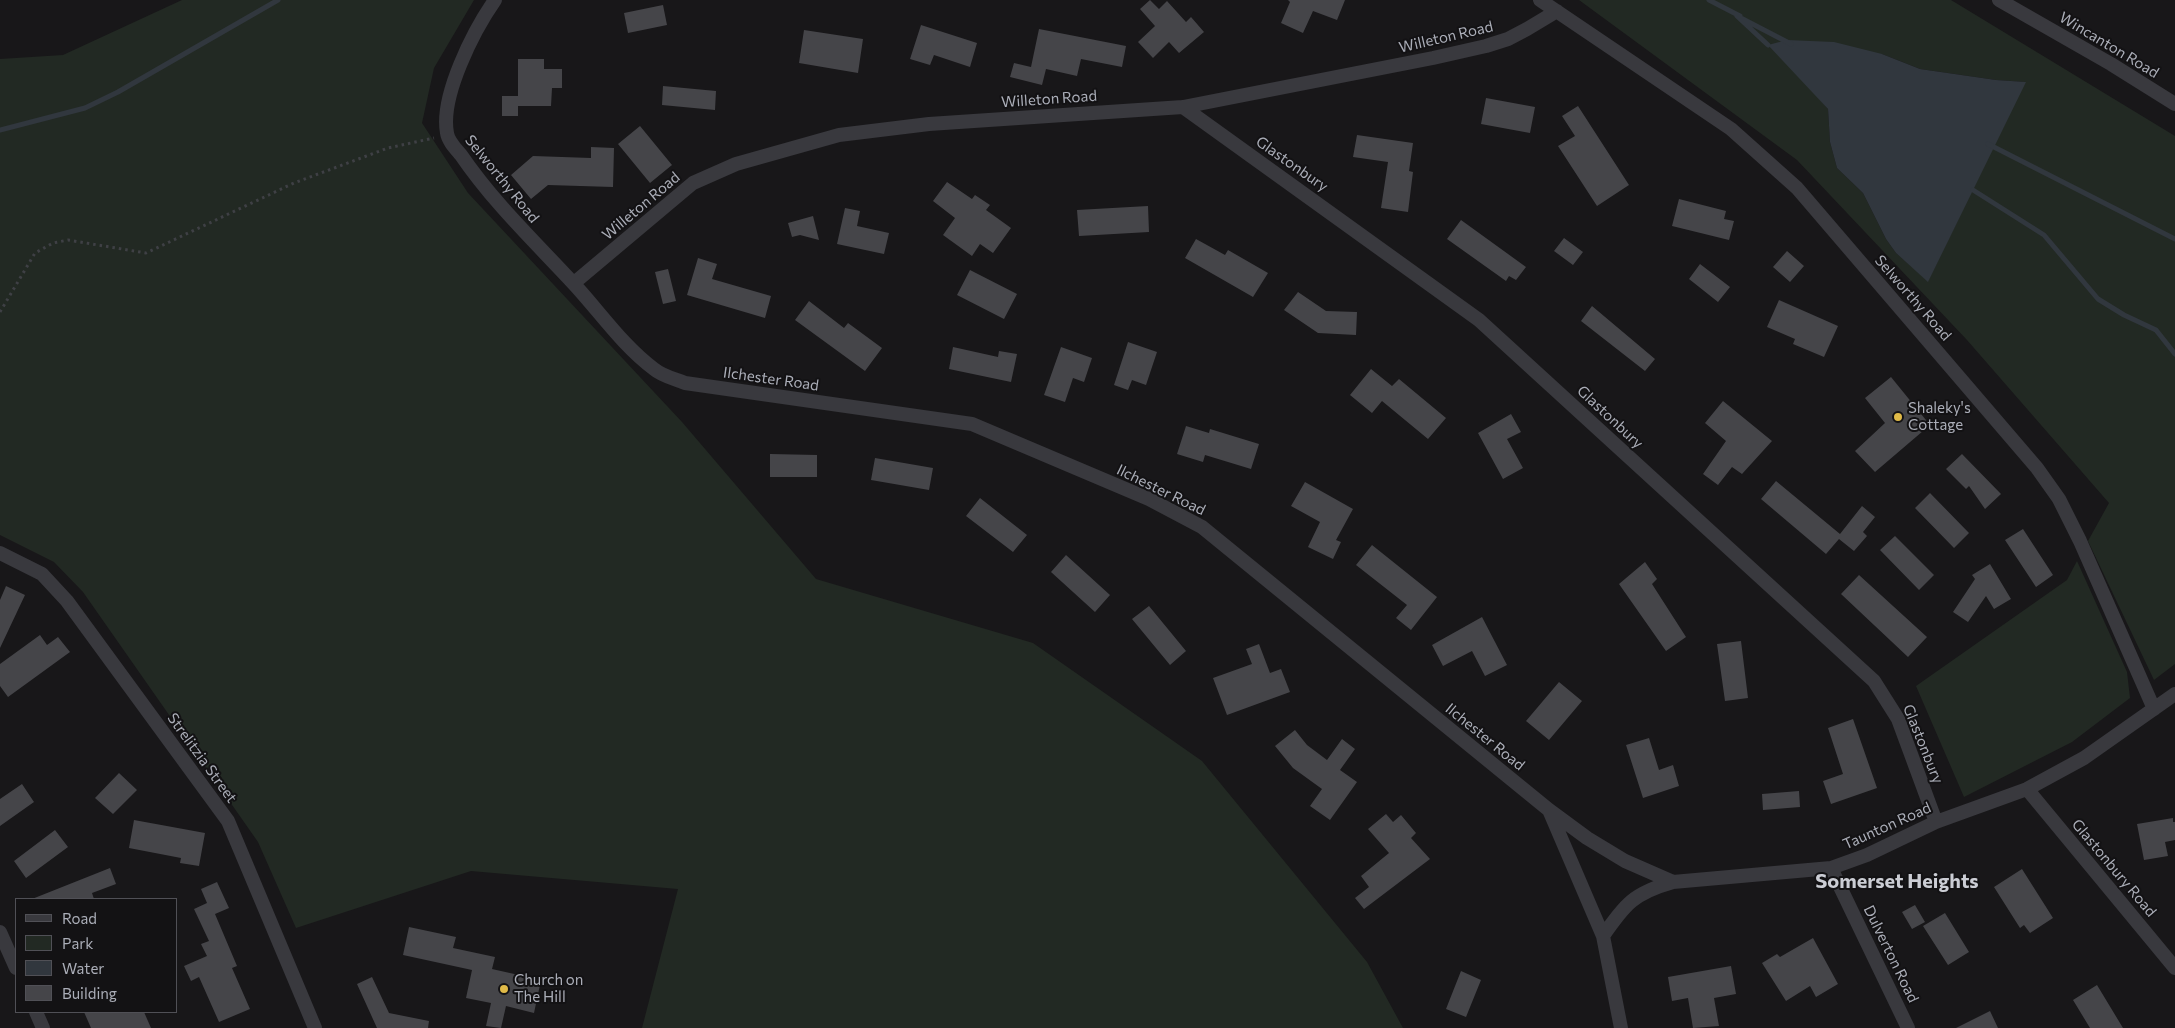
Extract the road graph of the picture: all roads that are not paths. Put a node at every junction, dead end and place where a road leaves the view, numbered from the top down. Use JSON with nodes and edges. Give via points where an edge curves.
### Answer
{"nodes":[{"id":1,"x":495,"y":0,"type":"edge"},
{"id":2,"x":1540,"y":0,"type":"edge"},
{"id":3,"x":1999,"y":0,"type":"edge"},
{"id":4,"x":1557,"y":11,"type":"junction"},
{"id":5,"x":2175,"y":104,"type":"edge"},
{"id":6,"x":1183,"y":106,"type":"junction"},
{"id":7,"x":574,"y":283,"type":"junction"},
{"id":8,"x":0,"y":553,"type":"edge"},
{"id":9,"x":2175,"y":694,"type":"edge"},
{"id":10,"x":2154,"y":709,"type":"junction"},
{"id":11,"x":2027,"y":789,"type":"junction"},
{"id":12,"x":1548,"y":810,"type":"junction"},
{"id":13,"x":1936,"y":822,"type":"junction"},
{"id":14,"x":1831,"y":868,"type":"junction"},
{"id":15,"x":1673,"y":882,"type":"junction"},
{"id":16,"x":0,"y":932,"type":"edge"},
{"id":17,"x":1603,"y":936,"type":"junction"},
{"id":18,"x":15,"y":966,"type":"edge"},
{"id":19,"x":2175,"y":968,"type":"edge"},
{"id":20,"x":36,"y":1013,"type":"edge"},
{"id":21,"x":43,"y":1028,"type":"edge"},
{"id":22,"x":315,"y":1028,"type":"edge"},
{"id":23,"x":1621,"y":1028,"type":"edge"},
{"id":24,"x":1908,"y":1028,"type":"edge"}],
"edges":[{"from":1,"to":7,"type":"street","name":"Selworthy Road","via":[[456,72],[445,118],[447,136],[523,232]]},
{"from":2,"to":4,"type":"street","name":"Selworthy Road"},
{"from":3,"to":5,"type":"street","name":"Wincanton Road"},
{"from":4,"to":6,"type":"street","name":"Willeton Road","via":[[1508,39],[1486,46]]},
{"from":4,"to":10,"type":"street","name":"Selworthy Road","via":[[1731,129],[1797,188],[2024,453],[2059,499]]},
{"from":6,"to":7,"type":"street","name":"Willeton Road","via":[[929,124],[839,135],[736,164],[693,183]]},
{"from":6,"to":13,"type":"street","name":"Glastonbury","via":[[1479,320],[1874,681],[1898,719]]},
{"from":7,"to":12,"type":"street","name":"Ilchester Road","via":[[631,350],[655,371],[685,383],[972,424],[1149,499],[1195,523]]},
{"from":8,"to":22,"type":"street","name":"Strelitzia Street","via":[[42,574],[66,601],[228,821]]},
{"from":9,"to":10,"type":"street","name":"Taunton Road"},
{"from":10,"to":11,"type":"street","name":"Taunton Road","via":[[2084,758]]},
{"from":11,"to":13,"type":"street","name":"Taunton Road"},
{"from":11,"to":19,"type":"street","name":"Glastonbury Road"},
{"from":12,"to":15,"type":"street","via":[[1625,861]]},
{"from":12,"to":17,"type":"street","name":"Ilchester Road"},
{"from":13,"to":14,"type":"street","name":"Taunton Road","via":[[1867,855]]},
{"from":14,"to":15,"type":"street","name":"Taunton Road"},
{"from":14,"to":24,"type":"street","name":"Dulverton Road"},
{"from":15,"to":17,"type":"street","name":"Taunton Road","via":[[1639,894],[1626,905]]},
{"from":16,"to":18,"type":"street"},
{"from":17,"to":23,"type":"street","name":"Ilchester Road"},
{"from":20,"to":21,"type":"street"}]}
